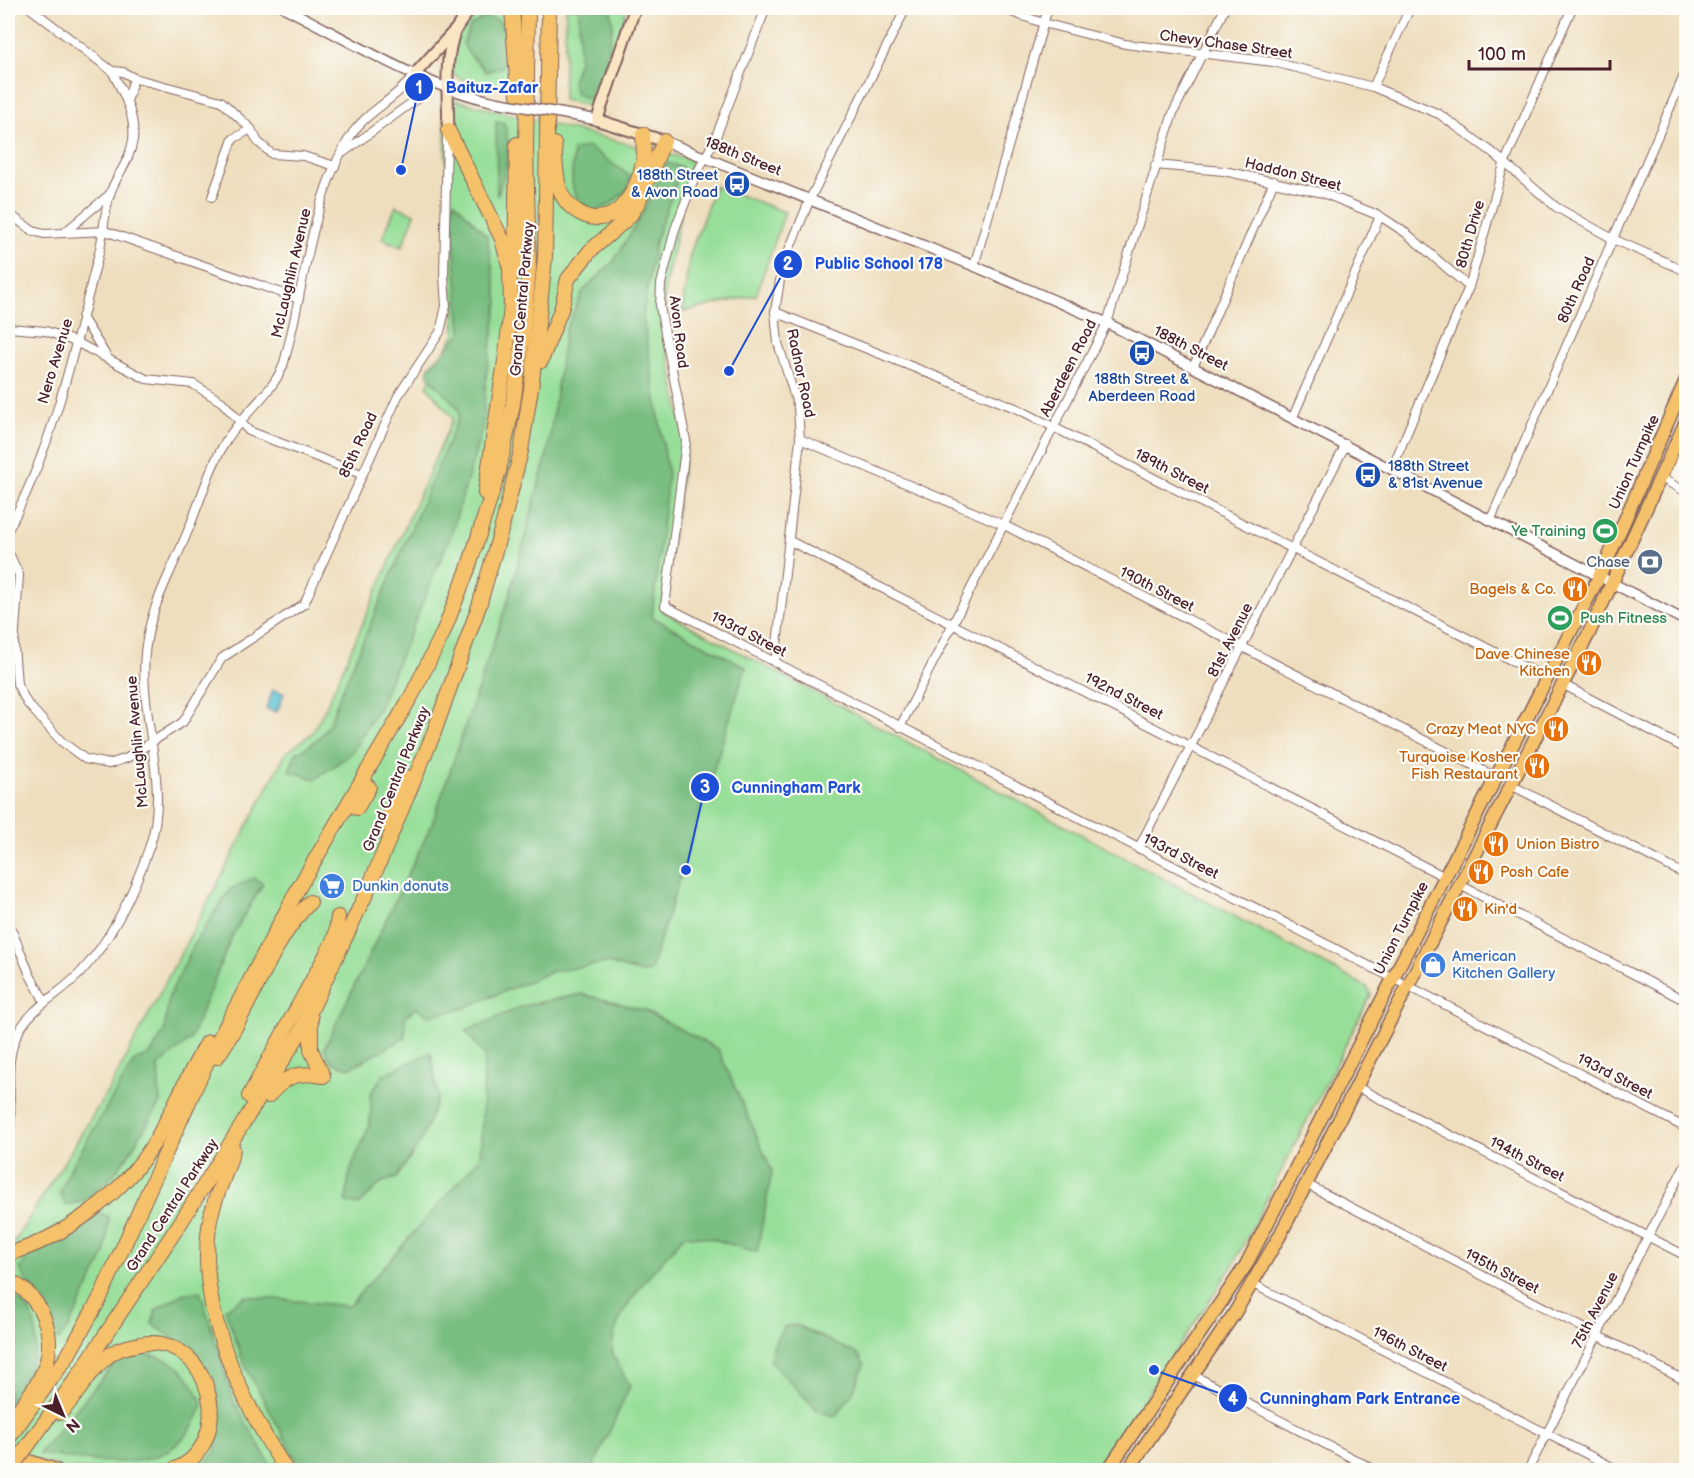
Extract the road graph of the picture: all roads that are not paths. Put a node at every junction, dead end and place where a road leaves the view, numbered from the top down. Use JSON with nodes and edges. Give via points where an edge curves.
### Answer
{"nodes":[{"id":1,"x":30,"y":8,"type":"edge"},
{"id":2,"x":285,"y":8,"type":"edge"},
{"id":3,"x":471,"y":8,"type":"edge"},
{"id":4,"x":512,"y":8,"type":"edge"},
{"id":5,"x":528,"y":8,"type":"edge"},
{"id":6,"x":549,"y":8,"type":"edge"},
{"id":7,"x":635,"y":8,"type":"edge"},
{"id":8,"x":766,"y":8,"type":"edge"},
{"id":9,"x":906,"y":8,"type":"edge"},
{"id":10,"x":1000,"y":8,"type":"edge"},
{"id":11,"x":1048,"y":8,"type":"edge"},
{"id":12,"x":1225,"y":8,"type":"edge"},
{"id":13,"x":1410,"y":8,"type":"edge"},
{"id":14,"x":1572,"y":8,"type":"edge"},
{"id":15,"x":1043,"y":23,"type":"junction"},
{"id":16,"x":456,"y":29,"type":"junction"},
{"id":17,"x":1201,"y":54,"type":"junction"},
{"id":18,"x":112,"y":71,"type":"junction"},
{"id":19,"x":1686,"y":71,"type":"edge"},
{"id":20,"x":415,"y":74,"type":"junction"},
{"id":21,"x":135,"y":78,"type":"junction"},
{"id":22,"x":434,"y":84,"type":"junction"},
{"id":23,"x":1373,"y":87,"type":"junction"},
{"id":24,"x":449,"y":90,"type":"junction"},
{"id":25,"x":547,"y":92,"type":"junction"},
{"id":26,"x":127,"y":102,"type":"junction"},
{"id":27,"x":597,"y":120,"type":"junction"},
{"id":28,"x":251,"y":129,"type":"junction"},
{"id":29,"x":448,"y":130,"type":"junction"},
{"id":30,"x":643,"y":134,"type":"junction"},
{"id":31,"x":664,"y":141,"type":"junction"},
{"id":32,"x":340,"y":155,"type":"junction"},
{"id":33,"x":705,"y":158,"type":"junction"},
{"id":34,"x":1504,"y":164,"type":"junction"},
{"id":35,"x":1155,"y":165,"type":"junction"},
{"id":36,"x":335,"y":166,"type":"junction"},
{"id":37,"x":1274,"y":181,"type":"junction"},
{"id":38,"x":110,"y":194,"type":"junction"},
{"id":39,"x":212,"y":197,"type":"dead end"},
{"id":40,"x":810,"y":199,"type":"junction"},
{"id":41,"x":8,"y":213,"type":"edge"},
{"id":42,"x":1380,"y":216,"type":"junction"},
{"id":43,"x":105,"y":231,"type":"junction"},
{"id":44,"x":65,"y":232,"type":"junction"},
{"id":45,"x":1613,"y":238,"type":"junction"},
{"id":46,"x":974,"y":266,"type":"junction"},
{"id":47,"x":1686,"y":271,"type":"edge"},
{"id":48,"x":1469,"y":287,"type":"junction"},
{"id":49,"x":299,"y":299,"type":"junction"},
{"id":50,"x":511,"y":306,"type":"junction"},
{"id":51,"x":775,"y":312,"type":"junction"},
{"id":52,"x":82,"y":318,"type":"junction"},
{"id":53,"x":1107,"y":322,"type":"junction"},
{"id":54,"x":8,"y":328,"type":"edge"},
{"id":55,"x":76,"y":342,"type":"junction"},
{"id":56,"x":107,"y":358,"type":"junction"},
{"id":57,"x":1194,"y":365,"type":"junction"},
{"id":58,"x":1686,"y":380,"type":"edge"},
{"id":59,"x":532,"y":382,"type":"junction"},
{"id":60,"x":1293,"y":417,"type":"junction"},
{"id":61,"x":240,"y":420,"type":"junction"},
{"id":62,"x":1686,"y":421,"type":"edge"},
{"id":63,"x":1054,"y":426,"type":"junction"},
{"id":64,"x":800,"y":439,"type":"junction"},
{"id":65,"x":1346,"y":444,"type":"junction"},
{"id":66,"x":1392,"y":468,"type":"junction"},
{"id":67,"x":361,"y":474,"type":"junction"},
{"id":68,"x":1661,"y":478,"type":"junction"},
{"id":69,"x":1686,"y":492,"type":"edge"},
{"id":70,"x":1491,"y":519,"type":"junction"},
{"id":71,"x":1004,"y":525,"type":"junction"},
{"id":72,"x":8,"y":530,"type":"edge"},
{"id":73,"x":479,"y":538,"type":"junction"},
{"id":74,"x":790,"y":541,"type":"junction"},
{"id":75,"x":1292,"y":548,"type":"junction"},
{"id":76,"x":8,"y":551,"type":"edge"},
{"id":77,"x":1599,"y":576,"type":"junction"},
{"id":78,"x":1614,"y":583,"type":"junction"},
{"id":79,"x":665,"y":606,"type":"joint"},
{"id":80,"x":1686,"y":621,"type":"edge"},
{"id":81,"x":953,"y":624,"type":"junction"},
{"id":82,"x":1241,"y":647,"type":"junction"},
{"id":83,"x":775,"y":663,"type":"junction"},
{"id":84,"x":1546,"y":678,"type":"junction"},
{"id":85,"x":1562,"y":684,"type":"junction"},
{"id":86,"x":445,"y":704,"type":"junction"},
{"id":87,"x":396,"y":724,"type":"junction"},
{"id":88,"x":900,"y":727,"type":"junction"},
{"id":89,"x":150,"y":744,"type":"junction"},
{"id":90,"x":1191,"y":746,"type":"junction"},
{"id":91,"x":1686,"y":749,"type":"edge"},
{"id":92,"x":1496,"y":777,"type":"junction"},
{"id":93,"x":1509,"y":784,"type":"junction"},
{"id":94,"x":357,"y":808,"type":"dead end"},
{"id":95,"x":386,"y":824,"type":"dead end"},
{"id":96,"x":1138,"y":849,"type":"junction"},
{"id":97,"x":1686,"y":875,"type":"edge"},
{"id":98,"x":1444,"y":877,"type":"junction"},
{"id":99,"x":1460,"y":885,"type":"junction"},
{"id":100,"x":309,"y":902,"type":"dead end"},
{"id":101,"x":338,"y":917,"type":"dead end"},
{"id":102,"x":8,"y":921,"type":"edge"},
{"id":103,"x":1392,"y":977,"type":"junction"},
{"id":104,"x":1407,"y":985,"type":"junction"},
{"id":105,"x":243,"y":991,"type":"junction"},
{"id":106,"x":1686,"y":1001,"type":"edge"},
{"id":107,"x":45,"y":1002,"type":"junction"},
{"id":108,"x":312,"y":1010,"type":"junction"},
{"id":109,"x":10,"y":1046,"type":"edge"},
{"id":110,"x":1355,"y":1086,"type":"junction"},
{"id":111,"x":192,"y":1090,"type":"junction"},
{"id":112,"x":1686,"y":1128,"type":"edge"},
{"id":113,"x":238,"y":1133,"type":"junction"},
{"id":114,"x":8,"y":1142,"type":"edge"},
{"id":115,"x":1686,"y":1163,"type":"edge"},
{"id":116,"x":1306,"y":1184,"type":"junction"},
{"id":117,"x":181,"y":1222,"type":"junction"},
{"id":118,"x":1649,"y":1236,"type":"junction"},
{"id":119,"x":8,"y":1254,"type":"edge"},
{"id":120,"x":1686,"y":1256,"type":"edge"},
{"id":121,"x":8,"y":1280,"type":"edge"},
{"id":122,"x":1253,"y":1284,"type":"junction"},
{"id":123,"x":1598,"y":1335,"type":"junction"},
{"id":124,"x":1193,"y":1375,"type":"junction"},
{"id":125,"x":1686,"y":1381,"type":"edge"},
{"id":126,"x":9,"y":1432,"type":"edge"},
{"id":127,"x":1547,"y":1434,"type":"junction"},
{"id":128,"x":36,"y":1435,"type":"junction"},
{"id":129,"x":8,"y":1454,"type":"edge"},
{"id":130,"x":9,"y":1470,"type":"edge"},
{"id":131,"x":56,"y":1470,"type":"edge"},
{"id":132,"x":173,"y":1470,"type":"edge"},
{"id":133,"x":286,"y":1470,"type":"edge"},
{"id":134,"x":1108,"y":1470,"type":"edge"},
{"id":135,"x":1128,"y":1470,"type":"edge"},
{"id":136,"x":1375,"y":1470,"type":"edge"},
{"id":137,"x":1528,"y":1470,"type":"edge"},
{"id":138,"x":1618,"y":1470,"type":"edge"}],
"edges":[{"from":1,"to":18,"type":"street"},
{"from":2,"to":20,"type":"street"},
{"from":3,"to":16,"type":"main road"},
{"from":4,"to":50,"type":"highway","via":[[518,104]]},
{"from":5,"to":73,"type":"highway","name":"Grand Central Parkway","via":[[526,302],[507,438]]},
{"from":6,"to":25,"type":"highway","name":"Grand Central Parkway"},
{"from":7,"to":27,"type":"main road"},
{"from":8,"to":33,"type":"street","name":"Avon Road"},
{"from":9,"to":40,"type":"street","name":"Radnor Road"},
{"from":10,"to":15,"type":"street","name":"Chevy Chase Street"},
{"from":11,"to":15,"type":"street"},
{"from":12,"to":17,"type":"street","name":"Aberdeen Road"},
{"from":13,"to":23,"type":"street"},
{"from":14,"to":34,"type":"street","name":"80th Drive"},
{"from":15,"to":17,"type":"street","name":"Chevy Chase Street","via":[[1125,44]]},
{"from":15,"to":46,"type":"street"},
{"from":16,"to":20,"type":"main road"},
{"from":16,"to":24,"type":"main road","via":[[448,64]]},
{"from":17,"to":23,"type":"street","name":"Chevy Chase Street","via":[[1273,62]]},
{"from":17,"to":35,"type":"street","name":"Aberdeen Road","via":[[1173,112]]},
{"from":18,"to":21,"type":"street"},
{"from":18,"to":26,"type":"street","name":"Nero Avenue"},
{"from":19,"to":45,"type":"street","name":"80th Road"},
{"from":20,"to":22,"type":"street"},
{"from":20,"to":32,"type":"street","name":"McLaughlin Avenue","via":[[403,90],[352,133]]},
{"from":21,"to":26,"type":"street","name":"Nero Avenue"},
{"from":21,"to":28,"type":"street","via":[[221,101]]},
{"from":22,"to":24,"type":"street"},
{"from":22,"to":32,"type":"street","name":"McLaughlin Avenue"},
{"from":23,"to":34,"type":"street","name":"Chevy Chase Street","via":[[1439,114]]},
{"from":24,"to":27,"type":"street","bridge":true},
{"from":24,"to":29,"type":"main road","name":"85th Road"},
{"from":25,"to":30,"type":"highway","via":[[558,182],[568,204],[584,215],[607,216],[626,204],[643,162]]},
{"from":25,"to":59,"type":"highway","name":"Grand Central Parkway","via":[[545,257]]},
{"from":26,"to":38,"type":"street","name":"Nero Avenue","via":[[133,139],[128,160]]},
{"from":27,"to":30,"type":"main road"},
{"from":28,"to":36,"type":"street","via":[[258,142],[272,154],[303,156]]},
{"from":28,"to":39,"type":"street","via":[[233,139]]},
{"from":29,"to":50,"type":"highway","via":[[504,245],[509,260]]},
{"from":29,"to":67,"type":"street","name":"85th Road","via":[[444,322],[398,396]]},
{"from":30,"to":31,"type":"main road"},
{"from":31,"to":33,"type":"street","name":"188th Street"},
{"from":31,"to":59,"type":"highway","via":[[634,210],[590,251],[568,279],[562,307]]},
{"from":32,"to":36,"type":"street","name":"McLaughlin Avenue"},
{"from":33,"to":40,"type":"street","name":"188th Street"},
{"from":33,"to":79,"type":"street","name":"Avon Road","via":[[675,229],[661,284],[660,307],[686,441]]},
{"from":34,"to":45,"type":"street","name":"Chevy Chase Street","via":[[1556,207]]},
{"from":34,"to":48,"type":"street","name":"80th Drive"},
{"from":35,"to":37,"type":"street","name":"Haddon Street","via":[[1224,171]]},
{"from":35,"to":53,"type":"street","name":"Aberdeen Road"},
{"from":36,"to":49,"type":"street","name":"McLaughlin Avenue","via":[[322,201]]},
{"from":37,"to":42,"type":"street","name":"Haddon Street","via":[[1323,193]]},
{"from":37,"to":57,"type":"street"},
{"from":38,"to":43,"type":"street","name":"Nero Avenue"},
{"from":38,"to":44,"type":"street","name":"Nero Avenue"},
{"from":40,"to":46,"type":"street","name":"188th Street"},
{"from":40,"to":51,"type":"street","name":"Radnor Road","via":[[782,267]]},
{"from":41,"to":44,"type":"street","via":[[33,231]]},
{"from":42,"to":48,"type":"street","name":"Haddon Street"},
{"from":42,"to":60,"type":"street"},
{"from":43,"to":44,"type":"street"},
{"from":43,"to":49,"type":"street"},
{"from":43,"to":52,"type":"street","name":"Nero Avenue"},
{"from":45,"to":47,"type":"street","name":"Chevy Chase Street"},
{"from":45,"to":70,"type":"street","name":"80th Road"},
{"from":46,"to":53,"type":"street","name":"188th Street"},
{"from":48,"to":66,"type":"street","name":"80th Drive"},
{"from":49,"to":61,"type":"street","name":"McLaughlin Avenue","via":[[280,373]]},
{"from":50,"to":73,"type":"highway"},
{"from":51,"to":63,"type":"street","name":"189th Street"},
{"from":51,"to":64,"type":"street","name":"Radnor Road","via":[[778,343],[798,407]]},
{"from":52,"to":55,"type":"street","name":"Nero Avenue"},
{"from":52,"to":56,"type":"street"},
{"from":53,"to":57,"type":"street","name":"188th Street"},
{"from":53,"to":63,"type":"street","name":"Aberdeen Road"},
{"from":54,"to":55,"type":"street","via":[[46,332]]},
{"from":55,"to":56,"type":"street"},
{"from":55,"to":72,"type":"street","name":"Nero Avenue","via":[[28,492]]},
{"from":56,"to":61,"type":"street","via":[[146,378],[193,384],[222,402]]},
{"from":57,"to":60,"type":"street","name":"188th Street"},
{"from":58,"to":77,"type":"main road","name":"Union Turnpike"},
{"from":59,"to":86,"type":"highway","name":"Grand Central Parkway","via":[[504,523]]},
{"from":60,"to":65,"type":"street","name":"188th Street"},
{"from":61,"to":67,"type":"street","via":[[249,431]]},
{"from":61,"to":89,"type":"street","name":"McLaughlin Avenue","via":[[212,468],[151,620],[143,674]]},
{"from":62,"to":68,"type":"main road","name":"Union Turnpike"},
{"from":63,"to":71,"type":"street","name":"Aberdeen Road"},
{"from":63,"to":75,"type":"street","name":"189th Street"},
{"from":64,"to":71,"type":"street","name":"190th Street"},
{"from":64,"to":74,"type":"street","name":"Radnor Road"},
{"from":65,"to":66,"type":"street","name":"188th Street"},
{"from":65,"to":75,"type":"street","name":"81st Avenue"},
{"from":66,"to":70,"type":"street","name":"188th Street"},
{"from":67,"to":89,"type":"street","name":"85th Road","via":[[304,604],[222,658],[183,722]]},
{"from":68,"to":69,"type":"street"},
{"from":68,"to":78,"type":"main road","name":"Union Turnpike"},
{"from":70,"to":77,"type":"street","name":"188th Street"},
{"from":71,"to":81,"type":"street","name":"Aberdeen Road"},
{"from":71,"to":82,"type":"street","name":"190th Street"},
{"from":73,"to":87,"type":"highway","name":"Grand Central Parkway","via":[[443,633]]},
{"from":74,"to":81,"type":"street","name":"192nd Street"},
{"from":74,"to":83,"type":"street","name":"Radnor Road"},
{"from":75,"to":82,"type":"street","name":"81st Avenue"},
{"from":75,"to":84,"type":"street","name":"189th Street"},
{"from":76,"to":89,"type":"street","name":"85th Road","via":[[19,575],[14,645],[17,684],[27,703],[61,741],[85,759],[109,764]]},
{"from":77,"to":78,"type":"street","name":"188th Street"},
{"from":77,"to":84,"type":"main road","name":"Union Turnpike"},
{"from":78,"to":80,"type":"street","name":"188th Street"},
{"from":78,"to":85,"type":"main road","name":"Union Turnpike"},
{"from":79,"to":83,"type":"street","name":"193rd Street"},
{"from":81,"to":88,"type":"street","name":"Aberdeen Road"},
{"from":81,"to":90,"type":"street","name":"192nd Street"},
{"from":82,"to":90,"type":"street","name":"81st Avenue"},
{"from":82,"to":92,"type":"street","name":"190th Street"},
{"from":83,"to":88,"type":"street","name":"193rd Street"},
{"from":84,"to":92,"type":"main road","name":"Union Turnpike"},
{"from":85,"to":91,"type":"street"},
{"from":85,"to":93,"type":"main road","name":"Union Turnpike"},
{"from":86,"to":95,"type":"highway"},
{"from":86,"to":108,"type":"highway","name":"Grand Central Parkway","via":[[398,821]]},
{"from":87,"to":94,"type":"highway"},
{"from":87,"to":105,"type":"highway","name":"Grand Central Parkway","via":[[299,887]]},
{"from":88,"to":96,"type":"street","name":"193rd Street"},
{"from":89,"to":107,"type":"street","name":"McLaughlin Avenue","via":[[156,813],[144,861],[96,954],[75,979]]},
{"from":90,"to":96,"type":"street","name":"81st Avenue"},
{"from":90,"to":98,"type":"street","name":"192nd Street"},
{"from":92,"to":98,"type":"main road","name":"Union Turnpike"},
{"from":93,"to":97,"type":"street"},
{"from":93,"to":99,"type":"main road","name":"Union Turnpike"},
{"from":96,"to":103,"type":"street","name":"193rd Street"},
{"from":98,"to":103,"type":"main road","name":"Union Turnpike"},
{"from":99,"to":104,"type":"main road","name":"Union Turnpike"},
{"from":99,"to":106,"type":"street"},
{"from":100,"to":111,"type":"highway","via":[[286,930],[229,1040]]},
{"from":101,"to":117,"type":"highway","via":[[335,937],[301,1004]]},
{"from":102,"to":107,"type":"street"},
{"from":103,"to":104,"type":"street","name":"193rd Street"},
{"from":103,"to":134,"type":"main road","name":"Union Turnpike","via":[[1246,1265]]},
{"from":104,"to":110,"type":"main road","name":"Union Turnpike"},
{"from":104,"to":112,"type":"street","name":"193rd Street"},
{"from":105,"to":111,"type":"highway","name":"Grand Central Parkway"},
{"from":105,"to":119,"type":"highway","via":[[197,1059],[167,1121],[138,1165],[112,1191],[66,1226]]},
{"from":107,"to":109,"type":"street","name":"McLaughlin Avenue","via":[[26,1020]]},
{"from":108,"to":113,"type":"highway","name":"Grand Central Parkway"},
{"from":108,"to":113,"type":"highway","via":[[309,1041],[323,1076],[287,1076]]},
{"from":109,"to":114,"type":"street","name":"McLaughlin Avenue"},
{"from":110,"to":116,"type":"main road","name":"Union Turnpike"},
{"from":110,"to":118,"type":"street","name":"194th Street"},
{"from":111,"to":126,"type":"highway","name":"Grand Central Parkway","via":[[100,1298],[67,1357]]},
{"from":113,"to":117,"type":"highway","name":"Grand Central Parkway"},
{"from":113,"to":133,"type":"highway","via":[[208,1227],[211,1296],[228,1358]]},
{"from":115,"to":118,"type":"street","name":"75th Avenue"},
{"from":116,"to":122,"type":"main road","name":"Union Turnpike"},
{"from":116,"to":123,"type":"street","name":"195th Street"},
{"from":117,"to":128,"type":"highway","name":"Grand Central Parkway"},
{"from":118,"to":120,"type":"street","name":"194th Street"},
{"from":118,"to":123,"type":"street","name":"75th Avenue"},
{"from":121,"to":126,"type":"highway","via":[[37,1304],[44,1317],[49,1346],[42,1374]]},
{"from":122,"to":124,"type":"main road","name":"Union Turnpike"},
{"from":122,"to":127,"type":"street","name":"196th Street"},
{"from":123,"to":125,"type":"street","name":"195th Street"},
{"from":123,"to":127,"type":"street","name":"75th Avenue"},
{"from":124,"to":135,"type":"main road","name":"Union Turnpike"},
{"from":124,"to":136,"type":"street"},
{"from":127,"to":137,"type":"street","name":"75th Avenue"},
{"from":127,"to":138,"type":"street","name":"196th Street"},
{"from":128,"to":130,"type":"highway","name":"Grand Central Parkway","bridge":true},
{"from":128,"to":132,"type":"highway","via":[[116,1351],[148,1343],[171,1345],[188,1357],[200,1374],[210,1395],[211,1419],[195,1456]]},
{"from":129,"to":131,"type":"main road"}]}
